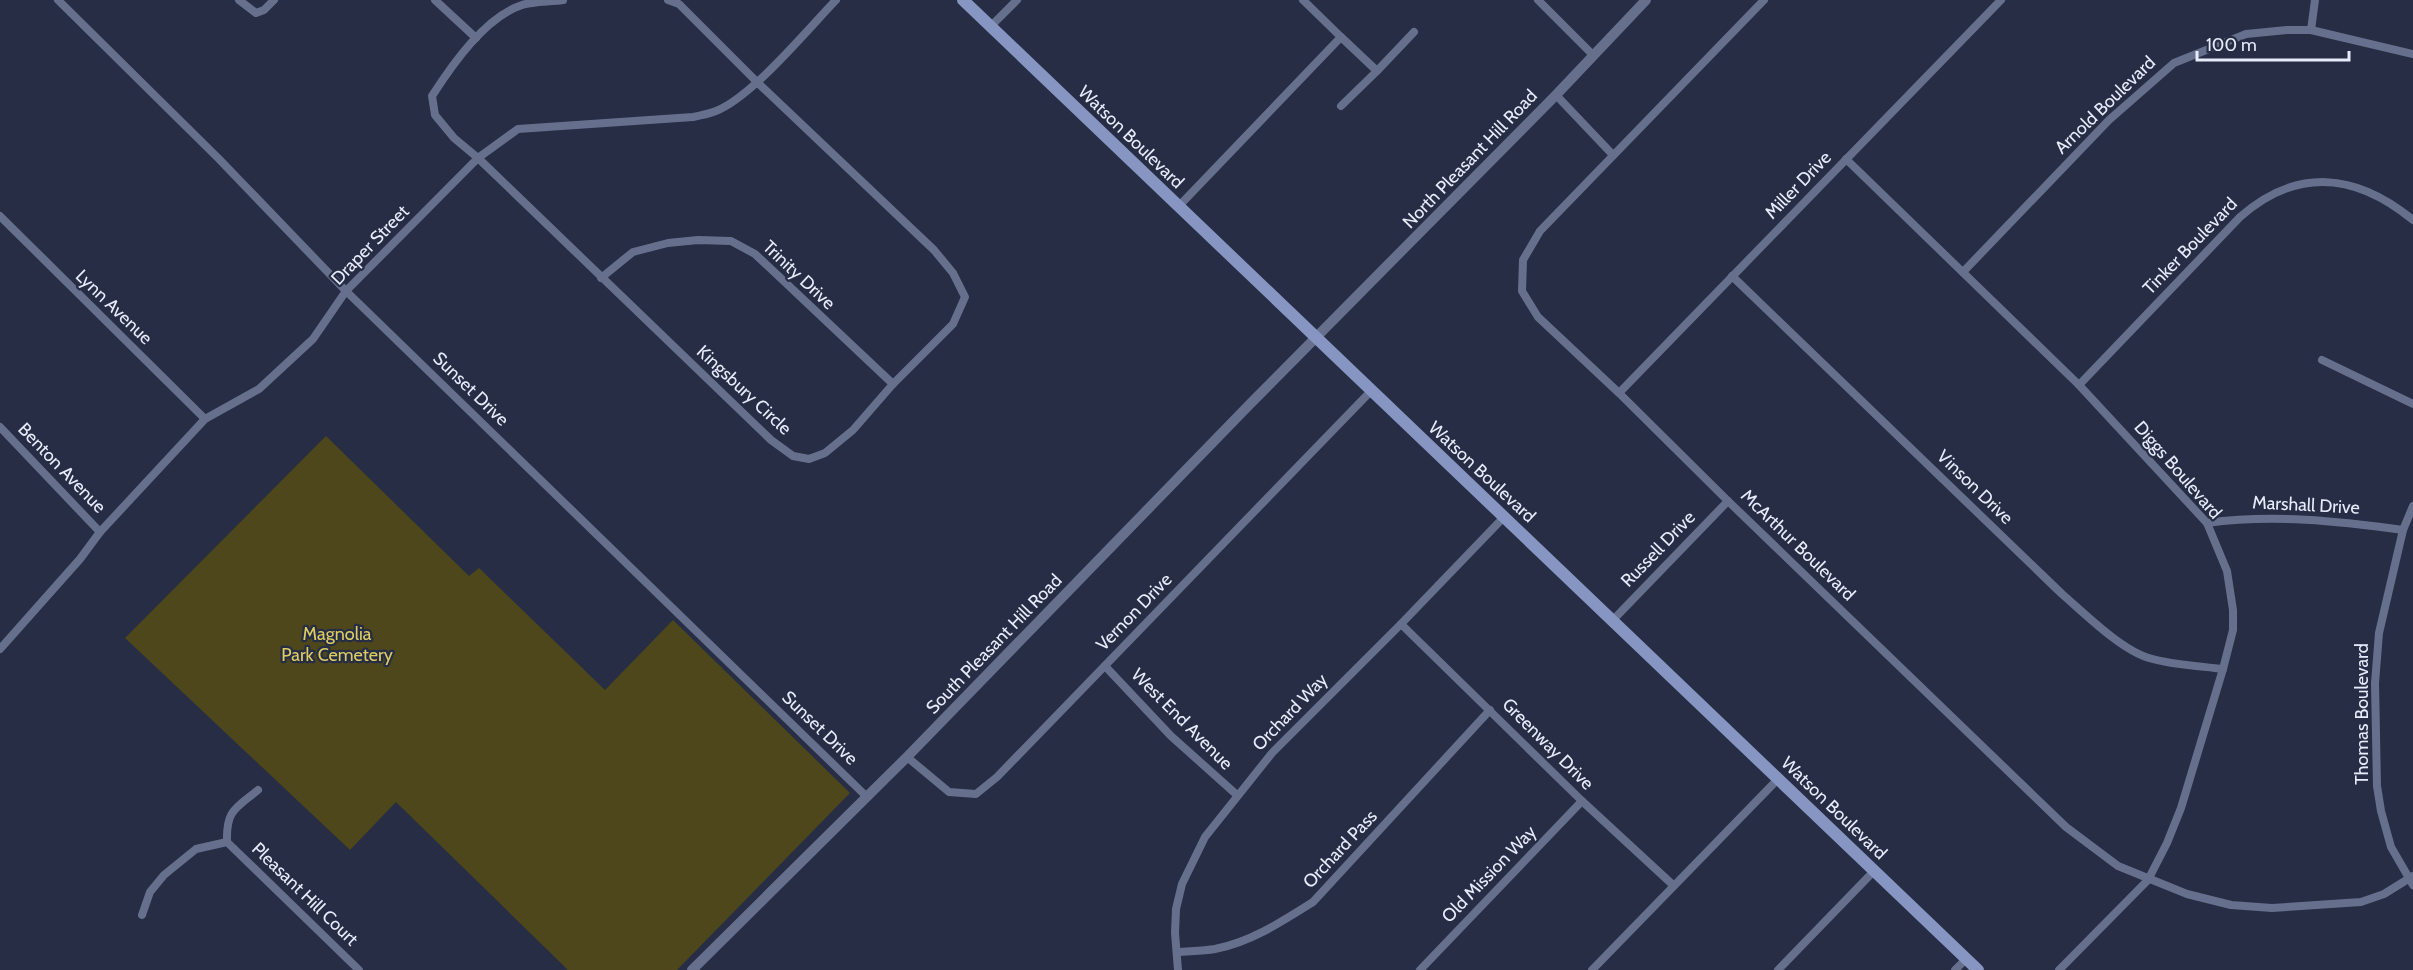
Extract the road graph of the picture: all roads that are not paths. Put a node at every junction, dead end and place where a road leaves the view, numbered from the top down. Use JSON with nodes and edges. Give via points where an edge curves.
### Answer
{"nodes":[{"id":1,"x":58,"y":0,"type":"edge"},
{"id":2,"x":239,"y":0,"type":"edge"},
{"id":3,"x":274,"y":0,"type":"edge"},
{"id":4,"x":435,"y":0,"type":"edge"},
{"id":5,"x":563,"y":0,"type":"edge"},
{"id":6,"x":668,"y":0,"type":"edge"},
{"id":7,"x":836,"y":0,"type":"edge"},
{"id":8,"x":963,"y":0,"type":"edge"},
{"id":9,"x":1017,"y":0,"type":"edge"},
{"id":10,"x":1303,"y":0,"type":"edge"},
{"id":11,"x":1538,"y":0,"type":"edge"},
{"id":12,"x":1646,"y":0,"type":"edge"},
{"id":13,"x":1764,"y":0,"type":"edge"},
{"id":14,"x":2001,"y":0,"type":"edge"},
{"id":15,"x":2315,"y":0,"type":"edge"},
{"id":16,"x":990,"y":27,"type":"junction"},
{"id":17,"x":2311,"y":30,"type":"junction"},
{"id":18,"x":1414,"y":32,"type":"dead end"},
{"id":19,"x":1341,"y":37,"type":"junction"},
{"id":20,"x":476,"y":38,"type":"junction"},
{"id":21,"x":2413,"y":54,"type":"edge"},
{"id":22,"x":1593,"y":55,"type":"junction"},
{"id":23,"x":1377,"y":71,"type":"junction"},
{"id":24,"x":757,"y":82,"type":"junction"},
{"id":25,"x":1556,"y":95,"type":"junction"},
{"id":26,"x":1341,"y":106,"type":"dead end"},
{"id":27,"x":1613,"y":155,"type":"junction"},
{"id":28,"x":478,"y":158,"type":"junction"},
{"id":29,"x":1846,"y":159,"type":"junction"},
{"id":30,"x":1178,"y":207,"type":"junction"},
{"id":31,"x":0,"y":216,"type":"edge"},
{"id":32,"x":2413,"y":220,"type":"edge"},
{"id":33,"x":1963,"y":272,"type":"junction"},
{"id":34,"x":1732,"y":276,"type":"junction"},
{"id":35,"x":601,"y":278,"type":"junction"},
{"id":36,"x":346,"y":291,"type":"junction"},
{"id":37,"x":1316,"y":339,"type":"junction"},
{"id":38,"x":2322,"y":360,"type":"dead end"},
{"id":39,"x":892,"y":384,"type":"junction"},
{"id":40,"x":2079,"y":385,"type":"junction"},
{"id":41,"x":1371,"y":391,"type":"junction"},
{"id":42,"x":1619,"y":393,"type":"junction"},
{"id":43,"x":2413,"y":404,"type":"edge"},
{"id":44,"x":205,"y":419,"type":"junction"},
{"id":45,"x":0,"y":427,"type":"edge"},
{"id":46,"x":1728,"y":501,"type":"junction"},
{"id":47,"x":2413,"y":506,"type":"edge"},
{"id":48,"x":1504,"y":517,"type":"junction"},
{"id":49,"x":2207,"y":523,"type":"junction"},
{"id":50,"x":2403,"y":530,"type":"junction"},
{"id":51,"x":100,"y":532,"type":"junction"},
{"id":52,"x":1612,"y":621,"type":"junction"},
{"id":53,"x":1401,"y":624,"type":"junction"},
{"id":54,"x":1,"y":647,"type":"edge"},
{"id":55,"x":1106,"y":666,"type":"junction"},
{"id":56,"x":2223,"y":669,"type":"junction"},
{"id":57,"x":1490,"y":710,"type":"junction"},
{"id":58,"x":907,"y":757,"type":"junction"},
{"id":59,"x":1778,"y":779,"type":"junction"},
{"id":60,"x":258,"y":789,"type":"dead end"},
{"id":61,"x":1237,"y":795,"type":"junction"},
{"id":62,"x":867,"y":797,"type":"junction"},
{"id":63,"x":1582,"y":801,"type":"junction"},
{"id":64,"x":227,"y":842,"type":"junction"},
{"id":65,"x":1874,"y":871,"type":"junction"},
{"id":66,"x":2148,"y":880,"type":"junction"},
{"id":67,"x":2412,"y":880,"type":"edge"},
{"id":68,"x":1673,"y":885,"type":"junction"},
{"id":69,"x":142,"y":915,"type":"dead end"},
{"id":70,"x":1178,"y":952,"type":"junction"},
{"id":71,"x":1966,"y":959,"type":"junction"},
{"id":72,"x":359,"y":970,"type":"edge"},
{"id":73,"x":692,"y":970,"type":"edge"},
{"id":74,"x":1178,"y":970,"type":"edge"},
{"id":75,"x":1420,"y":970,"type":"edge"},
{"id":76,"x":1592,"y":970,"type":"edge"},
{"id":77,"x":1778,"y":970,"type":"edge"},
{"id":78,"x":1955,"y":970,"type":"edge"},
{"id":79,"x":1978,"y":970,"type":"edge"},
{"id":80,"x":2059,"y":970,"type":"edge"}],
"edges":[{"from":1,"to":36,"type":"street","name":"Sunset Drive"},
{"from":2,"to":3,"type":"street","via":[[256,13]]},
{"from":4,"to":20,"type":"street"},
{"from":5,"to":20,"type":"street","name":"Kingsbury Circle","via":[[522,5]]},
{"from":6,"to":24,"type":"street","name":"Kingsbury Circle","via":[[679,4]]},
{"from":7,"to":24,"type":"street","name":"Draper Street"},
{"from":8,"to":16,"type":"main road","name":"Watson Boulevard"},
{"from":9,"to":16,"type":"street"},
{"from":10,"to":19,"type":"street"},
{"from":11,"to":22,"type":"street"},
{"from":12,"to":22,"type":"street","name":"North Pleasant Hill Road"},
{"from":13,"to":27,"type":"street","name":"McArthur Boulevard"},
{"from":14,"to":29,"type":"street","name":"Miller Drive"},
{"from":15,"to":17,"type":"street"},
{"from":16,"to":30,"type":"main road","name":"Watson Boulevard"},
{"from":17,"to":21,"type":"street","name":"Arnold Boulevard"},
{"from":17,"to":33,"type":"street","name":"Arnold Boulevard","via":[[2246,34],[2174,63],[2109,120]]},
{"from":18,"to":23,"type":"street"},
{"from":19,"to":23,"type":"street"},
{"from":19,"to":30,"type":"street"},
{"from":20,"to":28,"type":"street","name":"Kingsbury Circle","via":[[432,96],[435,115]]},
{"from":22,"to":25,"type":"street","name":"North Pleasant Hill Road"},
{"from":23,"to":26,"type":"street"},
{"from":24,"to":28,"type":"street","name":"Draper Street","via":[[732,103],[693,117],[518,129]]},
{"from":24,"to":39,"type":"street","name":"Kingsbury Circle","via":[[934,250],[953,273],[965,297],[953,324]]},
{"from":25,"to":27,"type":"street"},
{"from":25,"to":37,"type":"street","name":"North Pleasant Hill Road"},
{"from":27,"to":42,"type":"street","name":"McArthur Boulevard","via":[[1540,231],[1523,260],[1522,291],[1538,317]]},
{"from":28,"to":35,"type":"street","name":"Kingsbury Circle"},
{"from":28,"to":36,"type":"street","name":"Draper Street"},
{"from":29,"to":33,"type":"street","name":"Diggs Boulevard"},
{"from":29,"to":34,"type":"street","name":"Miller Drive"},
{"from":30,"to":37,"type":"main road","name":"Watson Boulevard"},
{"from":31,"to":44,"type":"street","name":"Lynn Avenue"},
{"from":32,"to":40,"type":"street","name":"Tinker Boulevard","via":[[2377,196],[2334,181],[2286,187],[2240,217]]},
{"from":33,"to":40,"type":"street","name":"Diggs Boulevard"},
{"from":34,"to":42,"type":"street","name":"Miller Drive"},
{"from":34,"to":56,"type":"street","name":"Vinson Drive","via":[[2097,624],[2148,658]]},
{"from":35,"to":39,"type":"street","name":"Trinity Drive","via":[[633,252],[668,243],[731,241],[755,254]]},
{"from":35,"to":39,"type":"street","name":"Kingsbury Circle","via":[[771,440],[793,456],[809,459],[825,453],[852,430]]},
{"from":36,"to":44,"type":"street","name":"Draper Street","via":[[313,339],[259,389]]},
{"from":36,"to":62,"type":"street","name":"Sunset Drive"},
{"from":37,"to":41,"type":"main road","name":"Watson Boulevard"},
{"from":37,"to":58,"type":"street","name":"South Pleasant Hill Road"},
{"from":38,"to":43,"type":"street"},
{"from":40,"to":49,"type":"street","name":"Diggs Boulevard"},
{"from":41,"to":48,"type":"main road","name":"Watson Boulevard"},
{"from":41,"to":55,"type":"street","name":"Vernon Drive"},
{"from":42,"to":46,"type":"street","name":"McArthur Boulevard"},
{"from":44,"to":51,"type":"street","name":"Draper Street"},
{"from":45,"to":51,"type":"street","name":"Benton Avenue"},
{"from":46,"to":52,"type":"street","name":"Russell Drive"},
{"from":46,"to":66,"type":"street","name":"McArthur Boulevard","via":[[2066,826],[2118,866]]},
{"from":47,"to":50,"type":"street","name":"Thomas Boulevard"},
{"from":48,"to":52,"type":"main road","name":"Watson Boulevard"},
{"from":48,"to":53,"type":"street","name":"Orchard Way"},
{"from":49,"to":50,"type":"street","name":"Marshall Drive","via":[[2247,517],[2345,521]]},
{"from":49,"to":56,"type":"street","name":"Diggs Boulevard","via":[[2228,571],[2233,610],[2233,630]]},
{"from":50,"to":67,"type":"street","name":"Thomas Boulevard","via":[[2379,633],[2375,682],[2377,786],[2391,847]]},
{"from":51,"to":54,"type":"street","name":"Draper Street","via":[[80,560]]},
{"from":52,"to":59,"type":"main road","name":"Watson Boulevard"},
{"from":53,"to":57,"type":"street","name":"Greenway Drive"},
{"from":53,"to":61,"type":"street","name":"Orchard Way","via":[[1272,753]]},
{"from":55,"to":58,"type":"street","name":"Vernon Drive","via":[[976,794],[949,792]]},
{"from":55,"to":61,"type":"street","name":"West End Avenue","via":[[1171,736]]},
{"from":56,"to":66,"type":"street","name":"Diggs Boulevard","via":[[2181,808]]},
{"from":57,"to":63,"type":"street","name":"Greenway Drive"},
{"from":57,"to":70,"type":"street","name":"Orchard Pass","via":[[1313,902],[1251,937],[1216,949]]},
{"from":58,"to":62,"type":"street","name":"South Pleasant Hill Road"},
{"from":59,"to":65,"type":"main road","name":"Watson Boulevard"},
{"from":59,"to":68,"type":"street"},
{"from":60,"to":64,"type":"street","name":"Pleasant Hill Court","via":[[235,809],[227,823]]},
{"from":61,"to":70,"type":"street","name":"Orchard Way","via":[[1205,837],[1182,884],[1176,909]]},
{"from":62,"to":73,"type":"street","name":"South Pleasant Hill Road"},
{"from":63,"to":68,"type":"street","name":"Greenway Drive"},
{"from":63,"to":75,"type":"street","name":"Old Mission Way"},
{"from":64,"to":69,"type":"street","name":"Pleasant Hill Court","via":[[196,849],[164,875],[150,892]]},
{"from":64,"to":72,"type":"street","name":"Pleasant Hill Court"},
{"from":65,"to":71,"type":"main road","name":"Watson Boulevard"},
{"from":65,"to":77,"type":"street"},
{"from":66,"to":67,"type":"street","name":"McArthur Boulevard","via":[[2231,905],[2272,908],[2361,902]]},
{"from":66,"to":80,"type":"street","name":"Diggs Boulevard"},
{"from":68,"to":76,"type":"street"},
{"from":70,"to":74,"type":"street","name":"Orchard Way"},
{"from":71,"to":78,"type":"street"},
{"from":71,"to":79,"type":"main road","name":"Watson Boulevard"}]}
